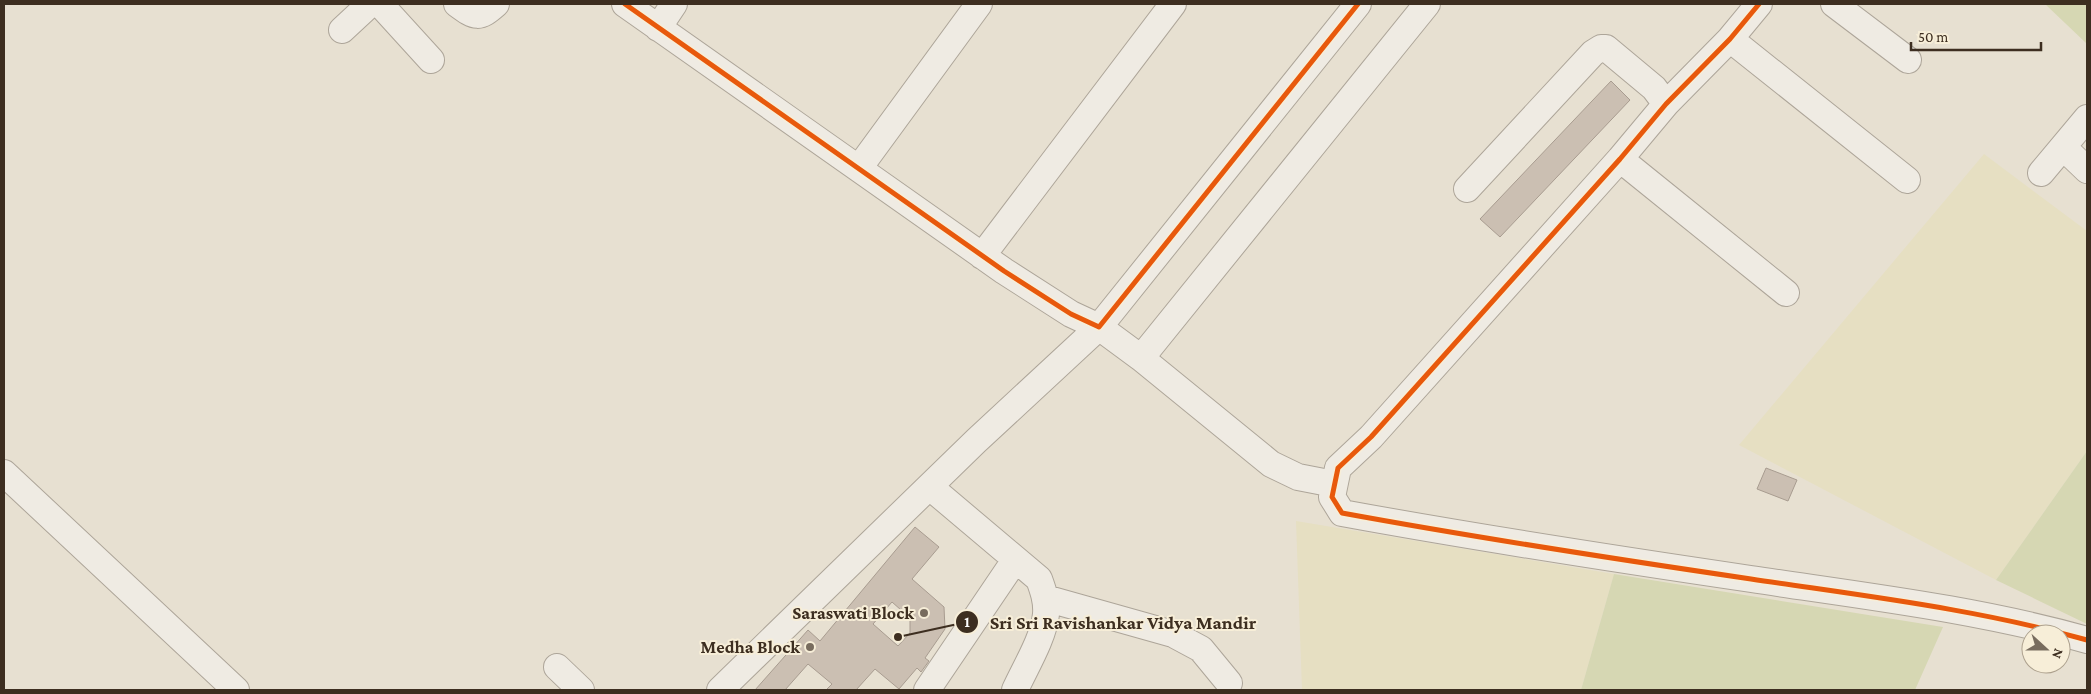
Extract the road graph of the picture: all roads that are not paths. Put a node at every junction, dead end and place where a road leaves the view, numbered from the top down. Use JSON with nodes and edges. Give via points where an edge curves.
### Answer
{"nodes":[{"id":1,"x":370,"y":4,"type":"edge"},
{"id":2,"x":380,"y":4,"type":"edge"},
{"id":3,"x":457,"y":4,"type":"edge"},
{"id":4,"x":496,"y":4,"type":"edge"},
{"id":5,"x":625,"y":4,"type":"edge"},
{"id":6,"x":674,"y":4,"type":"edge"},
{"id":7,"x":978,"y":4,"type":"edge"},
{"id":8,"x":1173,"y":4,"type":"edge"},
{"id":9,"x":1358,"y":4,"type":"edge"},
{"id":10,"x":1426,"y":4,"type":"edge"},
{"id":11,"x":1834,"y":4,"type":"edge"},
{"id":12,"x":1749,"y":6,"type":"edge"},
{"id":13,"x":658,"y":28,"type":"junction"},
{"id":14,"x":342,"y":30,"type":"dead end"},
{"id":15,"x":1730,"y":39,"type":"junction"},
{"id":16,"x":431,"y":60,"type":"dead end"},
{"id":17,"x":1908,"y":60,"type":"dead end"},
{"id":18,"x":1666,"y":104,"type":"junction"},
{"id":19,"x":2087,"y":118,"type":"edge"},
{"id":20,"x":2063,"y":147,"type":"junction"},
{"id":21,"x":1620,"y":159,"type":"junction"},
{"id":22,"x":859,"y":168,"type":"junction"},
{"id":23,"x":2087,"y":170,"type":"edge"},
{"id":24,"x":2041,"y":173,"type":"dead end"},
{"id":25,"x":1907,"y":180,"type":"dead end"},
{"id":26,"x":1467,"y":189,"type":"dead end"},
{"id":27,"x":982,"y":256,"type":"junction"},
{"id":28,"x":1786,"y":293,"type":"dead end"},
{"id":29,"x":1099,"y":327,"type":"junction"},
{"id":30,"x":1141,"y":358,"type":"junction"},
{"id":31,"x":4,"y":473,"type":"edge"},
{"id":32,"x":1334,"y":484,"type":"junction"},
{"id":33,"x":930,"y":487,"type":"junction"},
{"id":34,"x":1015,"y":560,"type":"junction"},
{"id":35,"x":1045,"y":598,"type":"junction"},
{"id":36,"x":2087,"y":640,"type":"edge"},
{"id":37,"x":557,"y":667,"type":"dead end"},
{"id":38,"x":1229,"y":682,"type":"dead end"},
{"id":39,"x":236,"y":690,"type":"edge"},
{"id":40,"x":581,"y":690,"type":"edge"},
{"id":41,"x":720,"y":690,"type":"edge"},
{"id":42,"x":927,"y":690,"type":"edge"},
{"id":43,"x":1014,"y":690,"type":"edge"}],
"edges":[{"from":1,"to":14,"type":"street"},
{"from":2,"to":16,"type":"street"},
{"from":3,"to":4,"type":"street","via":[[468,12],[484,15]]},
{"from":5,"to":13,"type":"street"},
{"from":6,"to":13,"type":"street"},
{"from":7,"to":22,"type":"street"},
{"from":8,"to":27,"type":"street"},
{"from":9,"to":29,"type":"street"},
{"from":10,"to":30,"type":"street"},
{"from":11,"to":17,"type":"street"},
{"from":12,"to":15,"type":"street"},
{"from":13,"to":22,"type":"street"},
{"from":15,"to":18,"type":"street"},
{"from":15,"to":25,"type":"street"},
{"from":18,"to":21,"type":"street"},
{"from":18,"to":26,"type":"street","via":[[1654,88],[1606,48],[1601,48]]},
{"from":19,"to":20,"type":"street"},
{"from":20,"to":23,"type":"street"},
{"from":20,"to":24,"type":"street"},
{"from":21,"to":28,"type":"street"},
{"from":21,"to":32,"type":"street","via":[[1371,437],[1338,468]]},
{"from":22,"to":27,"type":"street"},
{"from":27,"to":29,"type":"street","via":[[1071,314]]},
{"from":29,"to":30,"type":"street"},
{"from":29,"to":33,"type":"street"},
{"from":30,"to":32,"type":"street","via":[[1271,464],[1298,477]]},
{"from":31,"to":39,"type":"street"},
{"from":32,"to":36,"type":"street","via":[[1332,497],[1342,513],[1957,610],[2039,626]]},
{"from":33,"to":34,"type":"street"},
{"from":33,"to":41,"type":"street"},
{"from":34,"to":35,"type":"street","via":[[1039,579]]},
{"from":34,"to":42,"type":"street"},
{"from":35,"to":38,"type":"street","via":[[1173,634],[1201,649]]},
{"from":35,"to":43,"type":"street","via":[[1046,614],[1040,637]]},
{"from":37,"to":40,"type":"street"}]}
